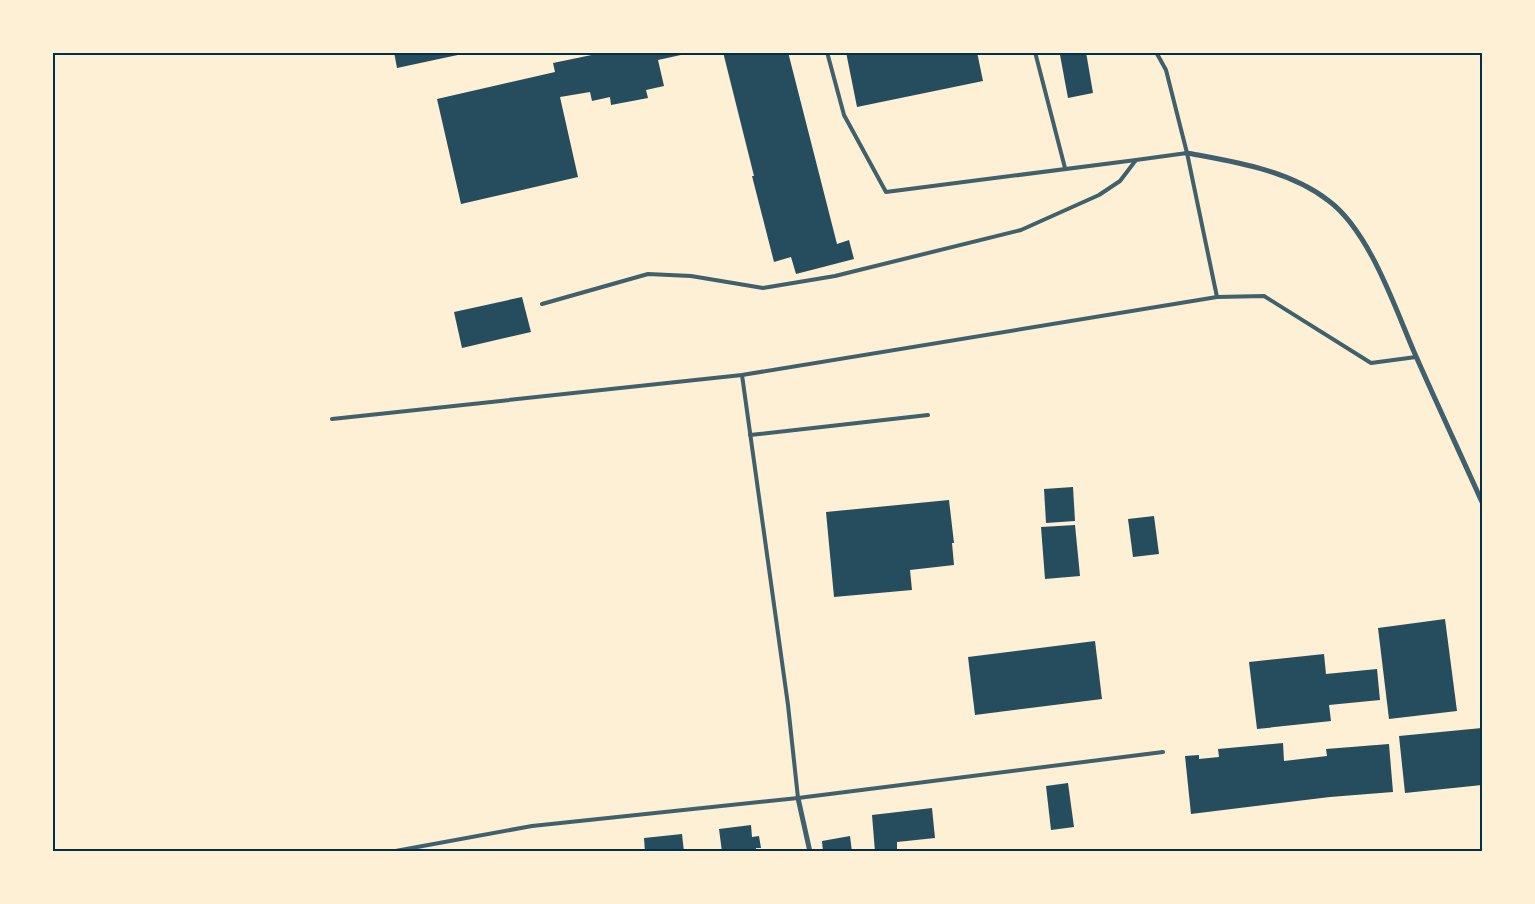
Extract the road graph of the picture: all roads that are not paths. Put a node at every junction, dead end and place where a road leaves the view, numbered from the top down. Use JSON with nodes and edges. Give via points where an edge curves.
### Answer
{"nodes":[{"id":1,"x":827,"y":52,"type":"edge"},
{"id":2,"x":1035,"y":52,"type":"edge"},
{"id":3,"x":1156,"y":52,"type":"edge"},
{"id":4,"x":1187,"y":153,"type":"junction"},
{"id":5,"x":1136,"y":160,"type":"junction"},
{"id":6,"x":1065,"y":168,"type":"junction"},
{"id":7,"x":1217,"y":297,"type":"junction"},
{"id":8,"x":542,"y":304,"type":"dead end"},
{"id":9,"x":1416,"y":357,"type":"junction"},
{"id":10,"x":742,"y":376,"type":"junction"},
{"id":11,"x":928,"y":415,"type":"dead end"},
{"id":12,"x":332,"y":419,"type":"dead end"},
{"id":13,"x":750,"y":435,"type":"junction"},
{"id":14,"x":1482,"y":502,"type":"edge"},
{"id":15,"x":1163,"y":752,"type":"dead end"},
{"id":16,"x":798,"y":798,"type":"junction"},
{"id":17,"x":390,"y":852,"type":"edge"},
{"id":18,"x":810,"y":852,"type":"edge"}],
"edges":[{"from":1,"to":6,"type":"lane","via":[[844,115],[886,192]]},
{"from":2,"to":6,"type":"lane"},
{"from":3,"to":4,"type":"lane","via":[[1166,70]]},
{"from":4,"to":5,"type":"lane"},
{"from":4,"to":7,"type":"lane"},
{"from":4,"to":9,"type":"street","via":[[1245,164],[1297,181],[1330,201],[1354,226],[1376,264]]},
{"from":5,"to":6,"type":"lane"},
{"from":5,"to":8,"type":"lane","via":[[1120,181],[1099,195],[1021,230],[835,276],[763,288],[690,276],[648,274]]},
{"from":7,"to":9,"type":"lane","via":[[1264,296],[1372,363]]},
{"from":7,"to":10,"type":"lane"},
{"from":9,"to":14,"type":"street"},
{"from":10,"to":12,"type":"lane"},
{"from":10,"to":13,"type":"lane"},
{"from":11,"to":13,"type":"lane"},
{"from":13,"to":16,"type":"lane"},
{"from":15,"to":16,"type":"lane"},
{"from":16,"to":17,"type":"lane","via":[[532,826]]},
{"from":16,"to":18,"type":"street"}]}
